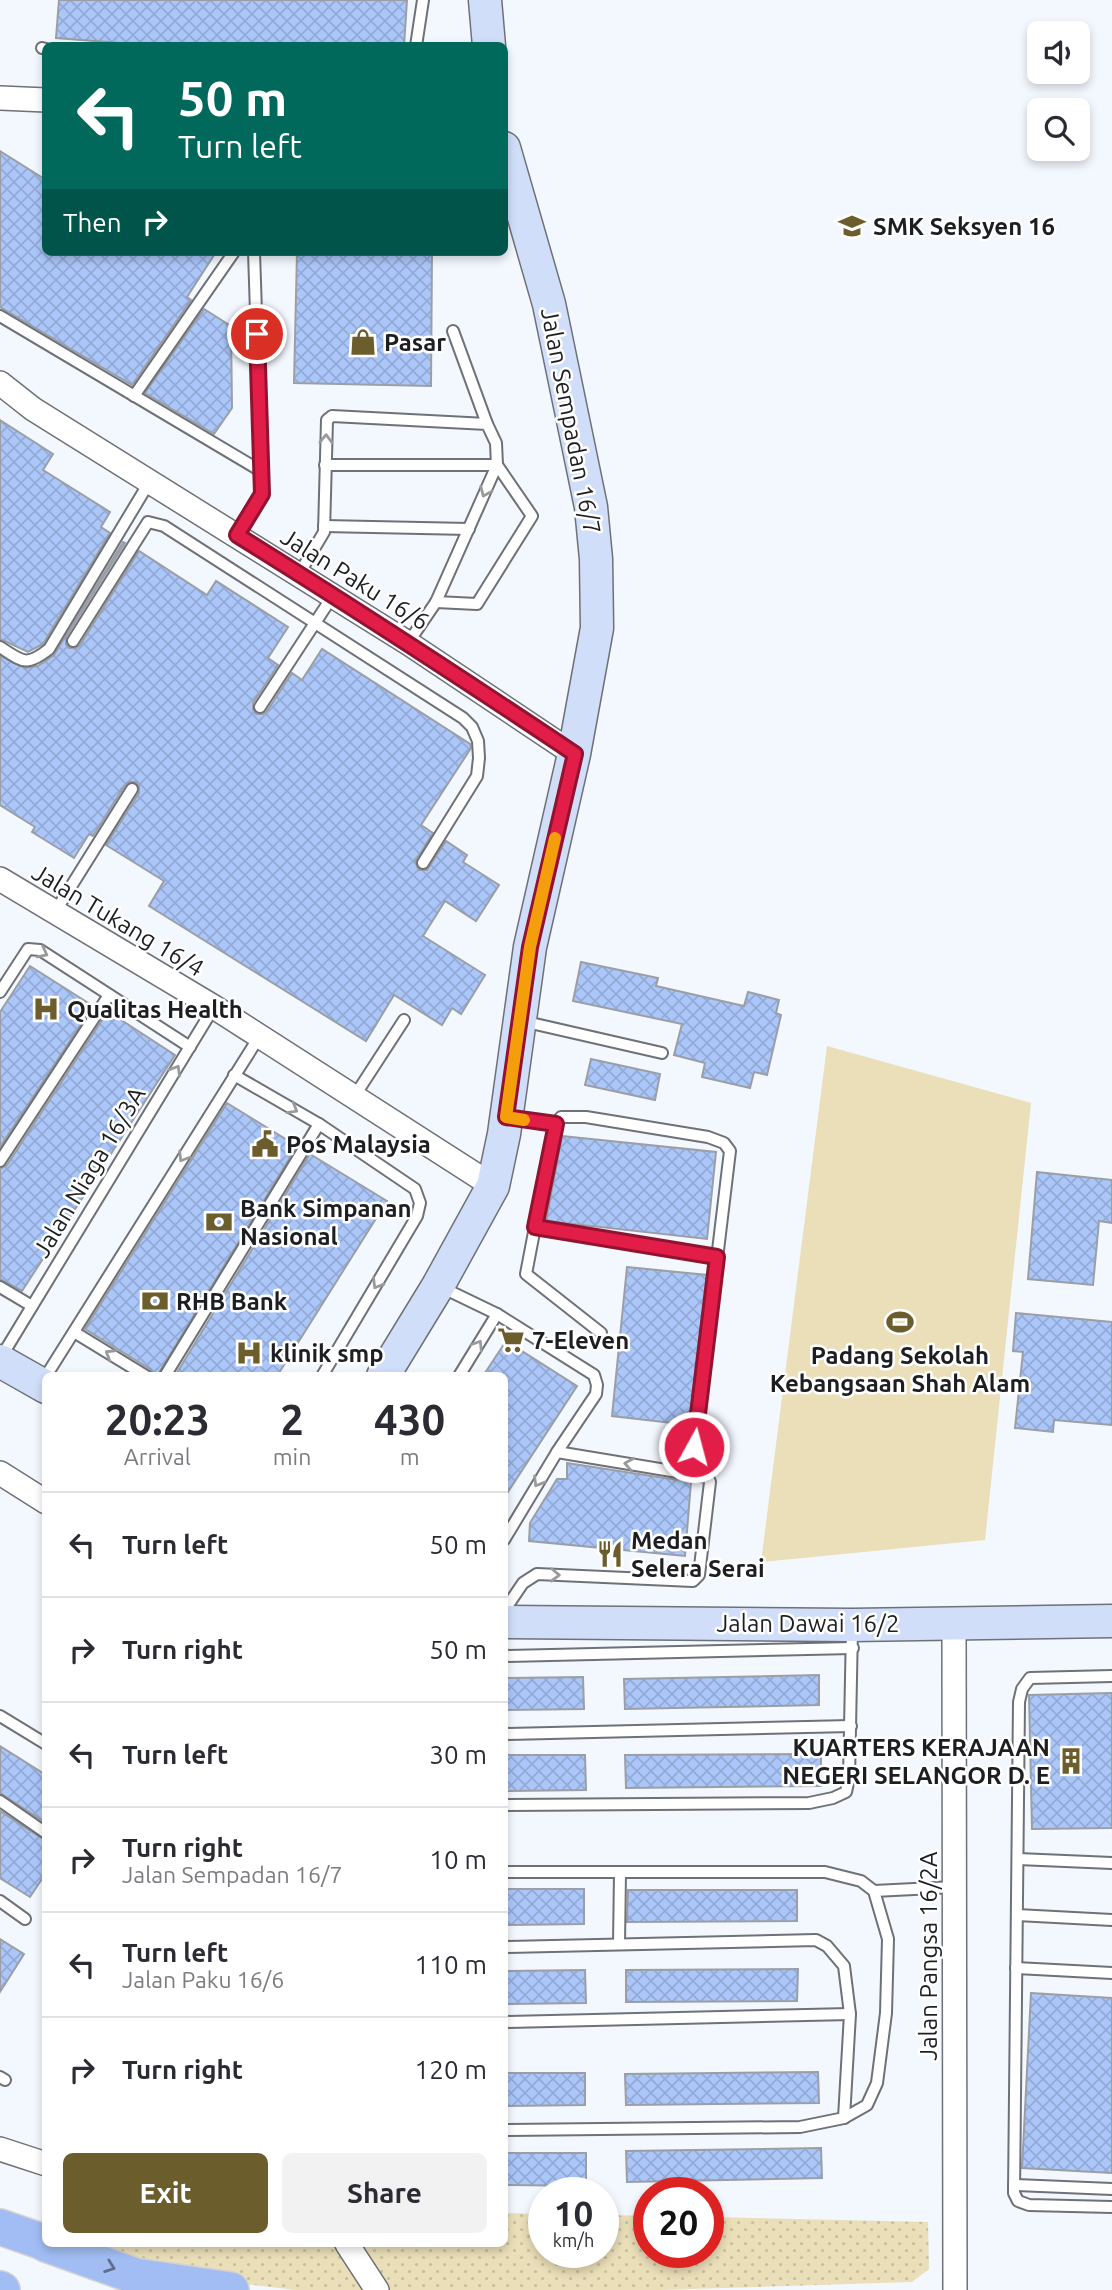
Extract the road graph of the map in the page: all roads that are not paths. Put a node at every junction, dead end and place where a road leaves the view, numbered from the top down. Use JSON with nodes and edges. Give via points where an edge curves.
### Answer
{"nodes":[{"id":1,"x":423,"y":0,"type":"edge"},
{"id":2,"x":485,"y":0,"type":"edge"},
{"id":3,"x":417,"y":42,"type":"edge"},
{"id":4,"x":489,"y":42,"type":"edge"},
{"id":5,"x":0,"y":98,"type":"edge"},
{"id":6,"x":42,"y":100,"type":"edge"},
{"id":7,"x":508,"y":162,"type":"edge"},
{"id":8,"x":231,"y":256,"type":"edge"},
{"id":9,"x":254,"y":256,"type":"edge"},
{"id":10,"x":0,"y":316,"type":"edge"},
{"id":11,"x":453,"y":331,"type":"dead end"},
{"id":12,"x":0,"y":383,"type":"edge"},
{"id":13,"x":134,"y":396,"type":"junction"},
{"id":14,"x":487,"y":424,"type":"junction"},
{"id":15,"x":325,"y":465,"type":"junction"},
{"id":16,"x":497,"y":465,"type":"junction"},
{"id":17,"x":261,"y":471,"type":"junction"},
{"id":18,"x":150,"y":481,"type":"junction"},
{"id":19,"x":324,"y":526,"type":"junction"},
{"id":20,"x":469,"y":528,"type":"junction"},
{"id":21,"x":237,"y":535,"type":"junction"},
{"id":22,"x":299,"y":574,"type":"junction"},
{"id":23,"x":332,"y":597,"type":"junction"},
{"id":24,"x":436,"y":601,"type":"junction"},
{"id":25,"x":314,"y":623,"type":"junction"},
{"id":26,"x":73,"y":640,"type":"dead end"},
{"id":27,"x":408,"y":643,"type":"junction"},
{"id":28,"x":0,"y":647,"type":"edge"},
{"id":29,"x":260,"y":707,"type":"dead end"},
{"id":30,"x":575,"y":754,"type":"junction"},
{"id":31,"x":132,"y":789,"type":"dead end"},
{"id":32,"x":423,"y":863,"type":"dead end"},
{"id":33,"x":0,"y":880,"type":"edge"},
{"id":34,"x":55,"y":912,"type":"junction"},
{"id":35,"x":0,"y":992,"type":"edge"},
{"id":36,"x":109,"y":995,"type":"junction"},
{"id":37,"x":214,"y":1007,"type":"junction"},
{"id":38,"x":404,"y":1020,"type":"dead end"},
{"id":39,"x":520,"y":1021,"type":"junction"},
{"id":40,"x":259,"y":1037,"type":"junction"},
{"id":41,"x":190,"y":1046,"type":"junction"},
{"id":42,"x":662,"y":1053,"type":"dead end"},
{"id":43,"x":234,"y":1075,"type":"junction"},
{"id":44,"x":354,"y":1097,"type":"junction"},
{"id":45,"x":506,"y":1117,"type":"junction"},
{"id":46,"x":318,"y":1124,"type":"junction"},
{"id":47,"x":556,"y":1124,"type":"junction"},
{"id":48,"x":0,"y":1161,"type":"edge"},
{"id":49,"x":493,"y":1186,"type":"junction"},
{"id":50,"x":535,"y":1227,"type":"junction"},
{"id":51,"x":717,"y":1257,"type":"junction"},
{"id":52,"x":438,"y":1286,"type":"junction"},
{"id":53,"x":0,"y":1287,"type":"edge"},
{"id":54,"x":32,"y":1306,"type":"junction"},
{"id":55,"x":497,"y":1314,"type":"junction"},
{"id":56,"x":74,"y":1332,"type":"junction"},
{"id":57,"x":601,"y":1333,"type":"dead end"},
{"id":58,"x":0,"y":1360,"type":"edge"},
{"id":59,"x":50,"y":1372,"type":"edge"},
{"id":60,"x":139,"y":1372,"type":"edge"},
{"id":61,"x":167,"y":1372,"type":"edge"},
{"id":62,"x":324,"y":1372,"type":"edge"},
{"id":63,"x":385,"y":1372,"type":"edge"},
{"id":64,"x":461,"y":1372,"type":"edge"},
{"id":65,"x":42,"y":1380,"type":"edge"},
{"id":66,"x":557,"y":1451,"type":"junction"},
{"id":67,"x":0,"y":1473,"type":"edge"},
{"id":68,"x":691,"y":1474,"type":"junction"},
{"id":69,"x":42,"y":1499,"type":"edge"},
{"id":70,"x":508,"y":1533,"type":"edge"},
{"id":71,"x":508,"y":1605,"type":"edge"},
{"id":72,"x":1112,"y":1621,"type":"edge"},
{"id":73,"x":508,"y":1622,"type":"edge"},
{"id":74,"x":954,"y":1622,"type":"junction"},
{"id":75,"x":852,"y":1637,"type":"junction"},
{"id":76,"x":508,"y":1657,"type":"edge"},
{"id":77,"x":1112,"y":1676,"type":"edge"},
{"id":78,"x":0,"y":1716,"type":"edge"},
{"id":79,"x":851,"y":1726,"type":"junction"},
{"id":80,"x":508,"y":1734,"type":"edge"},
{"id":81,"x":42,"y":1742,"type":"edge"},
{"id":82,"x":0,"y":1801,"type":"edge"},
{"id":83,"x":508,"y":1805,"type":"edge"},
{"id":84,"x":42,"y":1830,"type":"edge"},
{"id":85,"x":1018,"y":1858,"type":"junction"},
{"id":86,"x":1112,"y":1863,"type":"edge"},
{"id":87,"x":508,"y":1872,"type":"edge"},
{"id":88,"x":620,"y":1872,"type":"junction"},
{"id":89,"x":954,"y":1887,"type":"junction"},
{"id":90,"x":874,"y":1891,"type":"junction"},
{"id":91,"x":0,"y":1901,"type":"edge"},
{"id":92,"x":1017,"y":1914,"type":"junction"},
{"id":93,"x":25,"y":1919,"type":"dead end"},
{"id":94,"x":1112,"y":1920,"type":"edge"},
{"id":95,"x":618,"y":1944,"type":"junction"},
{"id":96,"x":508,"y":1947,"type":"edge"},
{"id":97,"x":1016,"y":1968,"type":"junction"},
{"id":98,"x":1112,"y":1973,"type":"edge"},
{"id":99,"x":850,"y":2014,"type":"junction"},
{"id":100,"x":508,"y":2022,"type":"edge"},
{"id":101,"x":844,"y":2118,"type":"junction"},
{"id":102,"x":508,"y":2130,"type":"edge"},
{"id":103,"x":0,"y":2148,"type":"edge"},
{"id":104,"x":42,"y":2163,"type":"edge"},
{"id":105,"x":1014,"y":2185,"type":"junction"},
{"id":106,"x":1112,"y":2189,"type":"edge"},
{"id":107,"x":1112,"y":2207,"type":"edge"},
{"id":108,"x":0,"y":2227,"type":"edge"},
{"id":109,"x":42,"y":2242,"type":"edge"},
{"id":110,"x":57,"y":2247,"type":"edge"},
{"id":111,"x":348,"y":2247,"type":"edge"},
{"id":112,"x":231,"y":2290,"type":"edge"},
{"id":113,"x":377,"y":2290,"type":"edge"},
{"id":114,"x":955,"y":2290,"type":"edge"}],
"edges":[{"from":1,"to":3,"type":"lane"},
{"from":2,"to":4,"type":"street"},
{"from":5,"to":6,"type":"street"},
{"from":7,"to":30,"type":"street","name":"Jalan Sempadan 16/7","via":[[549,304],[592,507],[597,628]]},
{"from":8,"to":13,"type":"lane"},
{"from":9,"to":17,"type":"lane"},
{"from":10,"to":13,"type":"lane"},
{"from":11,"to":14,"type":"lane"},
{"from":12,"to":18,"type":"street","name":"Jalan Paku 16/6","via":[[33,409]]},
{"from":13,"to":17,"type":"lane"},
{"from":15,"to":14,"type":"lane","one_way":true,"via":[[326,425],[332,416]]},
{"from":14,"to":16,"type":"lane","via":[[496,443]]},
{"from":15,"to":16,"type":"lane"},
{"from":15,"to":19,"type":"lane"},
{"from":16,"to":20,"type":"lane","one_way":true},
{"from":16,"to":24,"type":"lane","via":[[531,516],[477,604]]},
{"from":17,"to":21,"type":"lane","via":[[262,494]]},
{"from":18,"to":21,"type":"street","name":"Jalan Paku 16/6"},
{"from":18,"to":28,"type":"lane","via":[[49,649],[23,662]]},
{"from":19,"to":20,"type":"lane"},
{"from":19,"to":22,"type":"lane"},
{"from":20,"to":24,"type":"lane"},
{"from":21,"to":22,"type":"street","name":"Jalan Paku 16/6"},
{"from":22,"to":23,"type":"street","name":"Jalan Paku 16/6"},
{"from":23,"to":25,"type":"lane"},
{"from":23,"to":27,"type":"street","name":"Jalan Paku 16/6"},
{"from":24,"to":27,"type":"lane"},
{"from":25,"to":26,"type":"lane","via":[[164,526],[148,522]]},
{"from":25,"to":29,"type":"lane"},
{"from":25,"to":32,"type":"lane","via":[[472,727],[478,741],[477,776]]},
{"from":27,"to":30,"type":"street","name":"Jalan Paku 16/6"},
{"from":30,"to":39,"type":"street","name":"Jalan Sempadan 16/7","via":[[530,947]]},
{"from":31,"to":34,"type":"lane"},
{"from":33,"to":34,"type":"street","name":"Jalan Tukang 16/4"},
{"from":34,"to":37,"type":"street","name":"Jalan Tukang 16/4"},
{"from":35,"to":36,"type":"lane","one_way":true,"via":[[33,948]]},
{"from":36,"to":41,"type":"lane"},
{"from":36,"to":48,"type":"lane"},
{"from":37,"to":40,"type":"street","name":"Jalan Tukang 16/4"},
{"from":37,"to":41,"type":"lane","name":"Jalan Niaga 16/3A"},
{"from":38,"to":44,"type":"lane"},
{"from":39,"to":42,"type":"lane"},
{"from":39,"to":45,"type":"street","name":"Jalan Sempadan 16/7"},
{"from":40,"to":43,"type":"lane"},
{"from":40,"to":44,"type":"street","name":"Jalan Tukang 16/4"},
{"from":54,"to":41,"type":"lane","name":"Jalan Niaga 16/3A","one_way":true},
{"from":43,"to":46,"type":"lane","one_way":true},
{"from":43,"to":56,"type":"lane","one_way":true},
{"from":44,"to":49,"type":"street","name":"Jalan Tukang 16/4"},
{"from":45,"to":47,"type":"lane"},
{"from":45,"to":49,"type":"street","name":"Jalan Sempadan 16/7"},
{"from":46,"to":61,"type":"lane"},
{"from":46,"to":62,"type":"lane","one_way":true,"via":[[415,1189],[420,1203],[417,1216]]},
{"from":47,"to":50,"type":"lane"},
{"from":47,"to":51,"type":"lane","via":[[561,1117],[586,1117],[724,1143],[730,1151]]},
{"from":49,"to":52,"type":"street","name":"Jalan Sempadan 16/7"},
{"from":50,"to":51,"type":"lane"},
{"from":50,"to":57,"type":"lane","via":[[526,1274]]},
{"from":51,"to":68,"type":"lane"},
{"from":52,"to":55,"type":"lane"},
{"from":52,"to":63,"type":"street","name":"Jalan Sempadan 16/7"},
{"from":53,"to":54,"type":"lane"},
{"from":54,"to":58,"type":"lane","name":"Jalan Niaga 16/3A"},
{"from":64,"to":55,"type":"lane","one_way":true},
{"from":55,"to":66,"type":"lane","via":[[594,1375],[596,1394]]},
{"from":56,"to":59,"type":"lane"},
{"from":60,"to":56,"type":"lane","one_way":true},
{"from":58,"to":65,"type":"street"},
{"from":68,"to":66,"type":"lane","one_way":true},
{"from":66,"to":70,"type":"lane","one_way":true},
{"from":67,"to":69,"type":"street"},
{"from":71,"to":68,"type":"lane","one_way":true,"via":[[523,1583],[537,1574],[693,1581],[699,1575],[710,1482],[708,1477]]},
{"from":72,"to":74,"type":"street","name":"Jalan Dawai 16/2"},
{"from":73,"to":75,"type":"street","name":"Jalan Dawai 16/2"},
{"from":74,"to":75,"type":"street","name":"Jalan Dawai 16/2"},
{"from":74,"to":89,"type":"street","name":"Jalan Pangsa 16/2A"},
{"from":75,"to":76,"type":"lane"},
{"from":75,"to":79,"type":"lane"},
{"from":77,"to":85,"type":"lane","via":[[1030,1678],[1021,1689]]},
{"from":78,"to":81,"type":"lane"},
{"from":79,"to":80,"type":"lane"},
{"from":79,"to":83,"type":"lane","via":[[846,1792],[833,1798],[809,1803]]},
{"from":82,"to":84,"type":"lane"},
{"from":85,"to":86,"type":"lane"},
{"from":85,"to":92,"type":"lane"},
{"from":87,"to":88,"type":"lane"},
{"from":88,"to":90,"type":"lane","via":[[825,1872],[861,1881]]},
{"from":88,"to":95,"type":"lane"},
{"from":89,"to":90,"type":"lane"},
{"from":89,"to":114,"type":"street","name":"Jalan Pangsa 16/2A"},
{"from":90,"to":101,"type":"lane","via":[[888,1939],[886,2013],[877,2083],[867,2105]]},
{"from":91,"to":93,"type":"lane"},
{"from":92,"to":94,"type":"lane"},
{"from":92,"to":97,"type":"lane"},
{"from":95,"to":96,"type":"lane"},
{"from":95,"to":99,"type":"lane","via":[[816,1940],[827,1945],[844,1966]]},
{"from":97,"to":98,"type":"lane"},
{"from":97,"to":105,"type":"lane"},
{"from":99,"to":100,"type":"lane"},
{"from":99,"to":101,"type":"lane"},
{"from":101,"to":102,"type":"lane","via":[[800,2127]]},
{"from":103,"to":104,"type":"street"},
{"from":105,"to":106,"type":"lane"},
{"from":105,"to":107,"type":"lane","via":[[1018,2201],[1029,2205]]},
{"from":108,"to":109,"type":"main road"},
{"from":110,"to":112,"type":"main road","one_way":true,"via":[[135,2276]]},
{"from":111,"to":113,"type":"street"}]}
